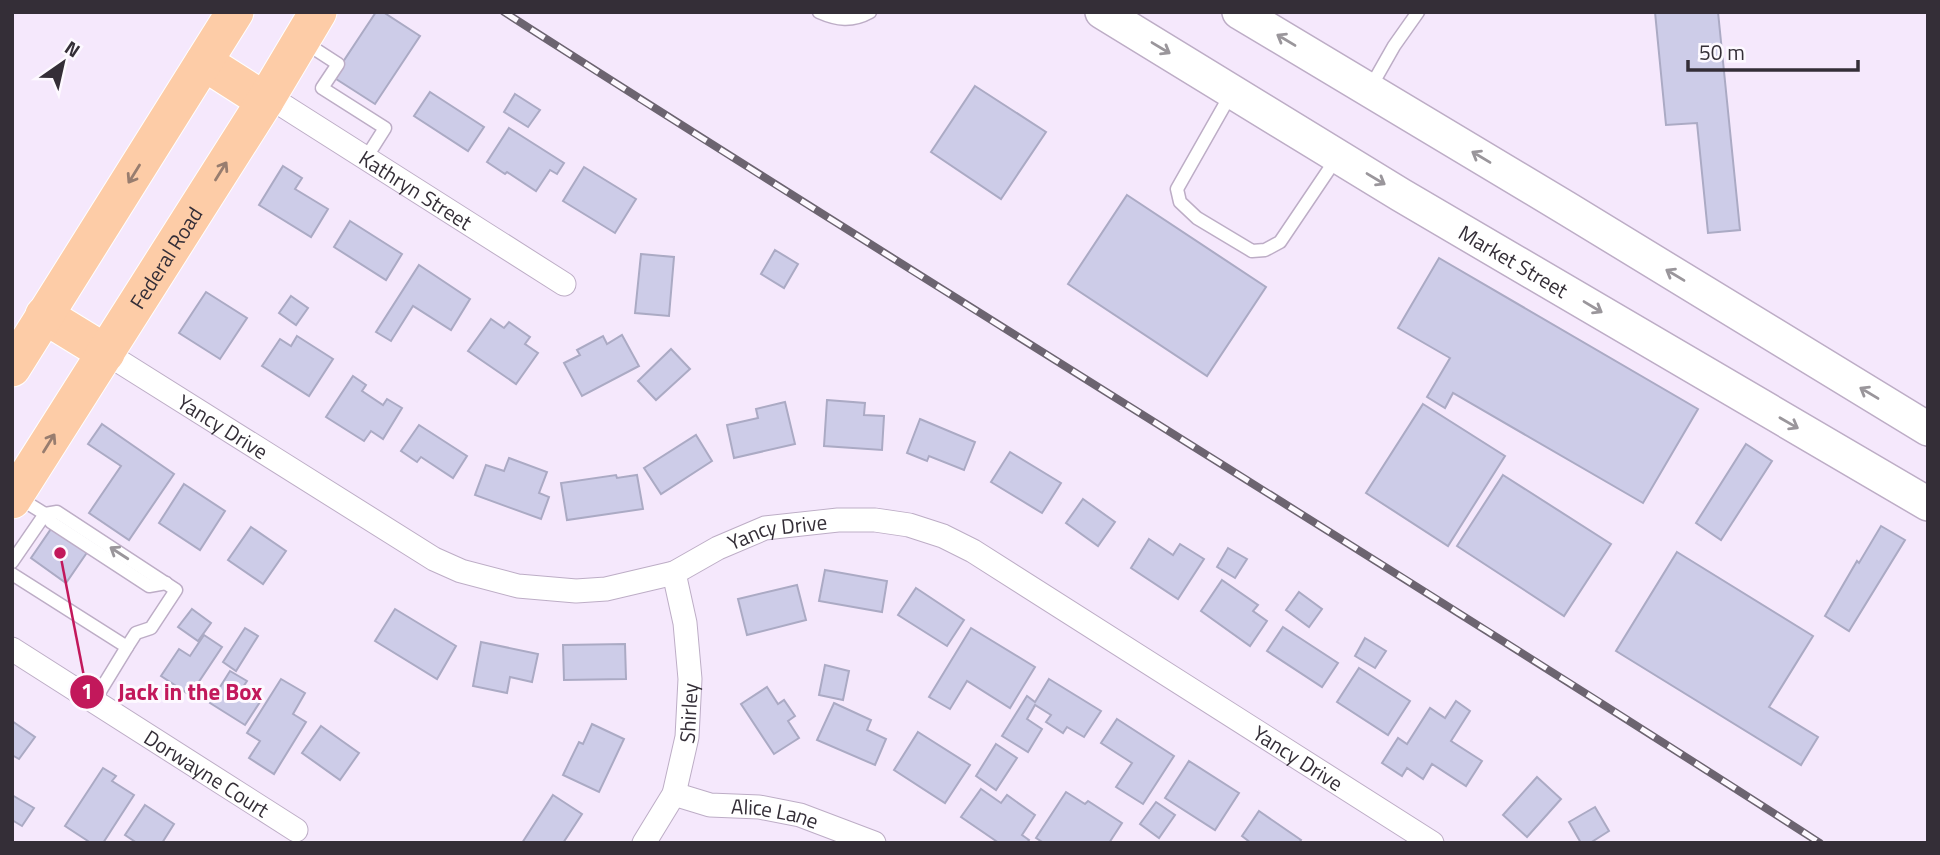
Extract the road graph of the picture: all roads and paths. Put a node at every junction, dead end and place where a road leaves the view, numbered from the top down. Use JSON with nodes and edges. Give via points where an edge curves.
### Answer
{"nodes":[{"id":1,"x":235,"y":12,"type":"edge"},
{"id":2,"x":819,"y":12,"type":"edge"},
{"id":3,"x":870,"y":12,"type":"edge"},
{"id":4,"x":1102,"y":12,"type":"edge"},
{"id":5,"x":1239,"y":12,"type":"edge"},
{"id":6,"x":1418,"y":12,"type":"edge"},
{"id":7,"x":309,"y":26,"type":"edge"},
{"id":8,"x":204,"y":62,"type":"junction"},
{"id":9,"x":1369,"y":90,"type":"junction"},
{"id":10,"x":1233,"y":92,"type":"junction"},
{"id":11,"x":266,"y":99,"type":"junction"},
{"id":12,"x":1338,"y":156,"type":"junction"},
{"id":13,"x":366,"y":158,"type":"junction"},
{"id":14,"x":564,"y":284,"type":"dead end"},
{"id":15,"x":44,"y":315,"type":"junction"},
{"id":16,"x":106,"y":353,"type":"junction"},
{"id":17,"x":12,"y":368,"type":"edge"},
{"id":18,"x":1928,"y":429,"type":"edge"},
{"id":19,"x":24,"y":503,"type":"edge"},
{"id":20,"x":1928,"y":505,"type":"edge"},
{"id":21,"x":12,"y":562,"type":"edge"},
{"id":22,"x":674,"y":573,"type":"junction"},
{"id":23,"x":12,"y":574,"type":"edge"},
{"id":24,"x":127,"y":648,"type":"junction"},
{"id":25,"x":12,"y":649,"type":"edge"},
{"id":26,"x":94,"y":701,"type":"junction"},
{"id":27,"x":674,"y":794,"type":"junction"},
{"id":28,"x":296,"y":830,"type":"dead end"},
{"id":29,"x":644,"y":843,"type":"edge"},
{"id":30,"x":874,"y":843,"type":"edge"},
{"id":31,"x":1433,"y":843,"type":"edge"}],
"edges":[{"from":1,"to":8,"type":"main road"},
{"from":2,"to":3,"type":"lane","via":[[835,19],[859,18]]},
{"from":4,"to":10,"type":"main road","name":"Market Street","one_way":true},
{"from":9,"to":5,"type":"main road","one_way":true},
{"from":6,"to":9,"type":"lane"},
{"from":7,"to":11,"type":"main road","name":"Federal Road"},
{"from":7,"to":13,"type":"lane","via":[[338,64],[323,88],[385,128]]},
{"from":8,"to":11,"type":"main road"},
{"from":8,"to":15,"type":"main road","one_way":true},
{"from":18,"to":9,"type":"main road","one_way":true},
{"from":10,"to":12,"type":"main road","name":"Market Street"},
{"from":10,"to":12,"type":"lane","via":[[1177,189],[1180,202],[1197,218],[1252,251],[1265,250],[1280,242]]},
{"from":11,"to":13,"type":"street","name":"Kathryn Street"},
{"from":16,"to":11,"type":"main road","name":"Federal Road","one_way":true},
{"from":12,"to":20,"type":"main road","name":"Market Street","one_way":true},
{"from":13,"to":14,"type":"street","name":"Kathryn Street"},
{"from":15,"to":16,"type":"main road"},
{"from":15,"to":17,"type":"main road"},
{"from":19,"to":16,"type":"main road","name":"Federal Road","one_way":true},
{"from":16,"to":22,"type":"street","name":"Yancy Drive","via":[[434,559],[461,571],[518,586],[576,591]]},
{"from":19,"to":21,"type":"lane"},
{"from":24,"to":19,"type":"lane","one_way":true,"via":[[136,634],[151,628],[171,587],[57,512]]},
{"from":22,"to":27,"type":"street","name":"Shirley","via":[[690,679],[687,737]]},
{"from":22,"to":31,"type":"street","name":"Yancy Drive","via":[[765,528],[875,520],[943,536]]},
{"from":23,"to":24,"type":"lane"},
{"from":24,"to":26,"type":"lane"},
{"from":25,"to":26,"type":"street","name":"Dorwayne Court"},
{"from":26,"to":28,"type":"street","name":"Dorwayne Court"},
{"from":27,"to":29,"type":"street","name":"Shirley"},
{"from":27,"to":30,"type":"street","name":"Alice Lane","via":[[710,805],[800,815]]}]}
